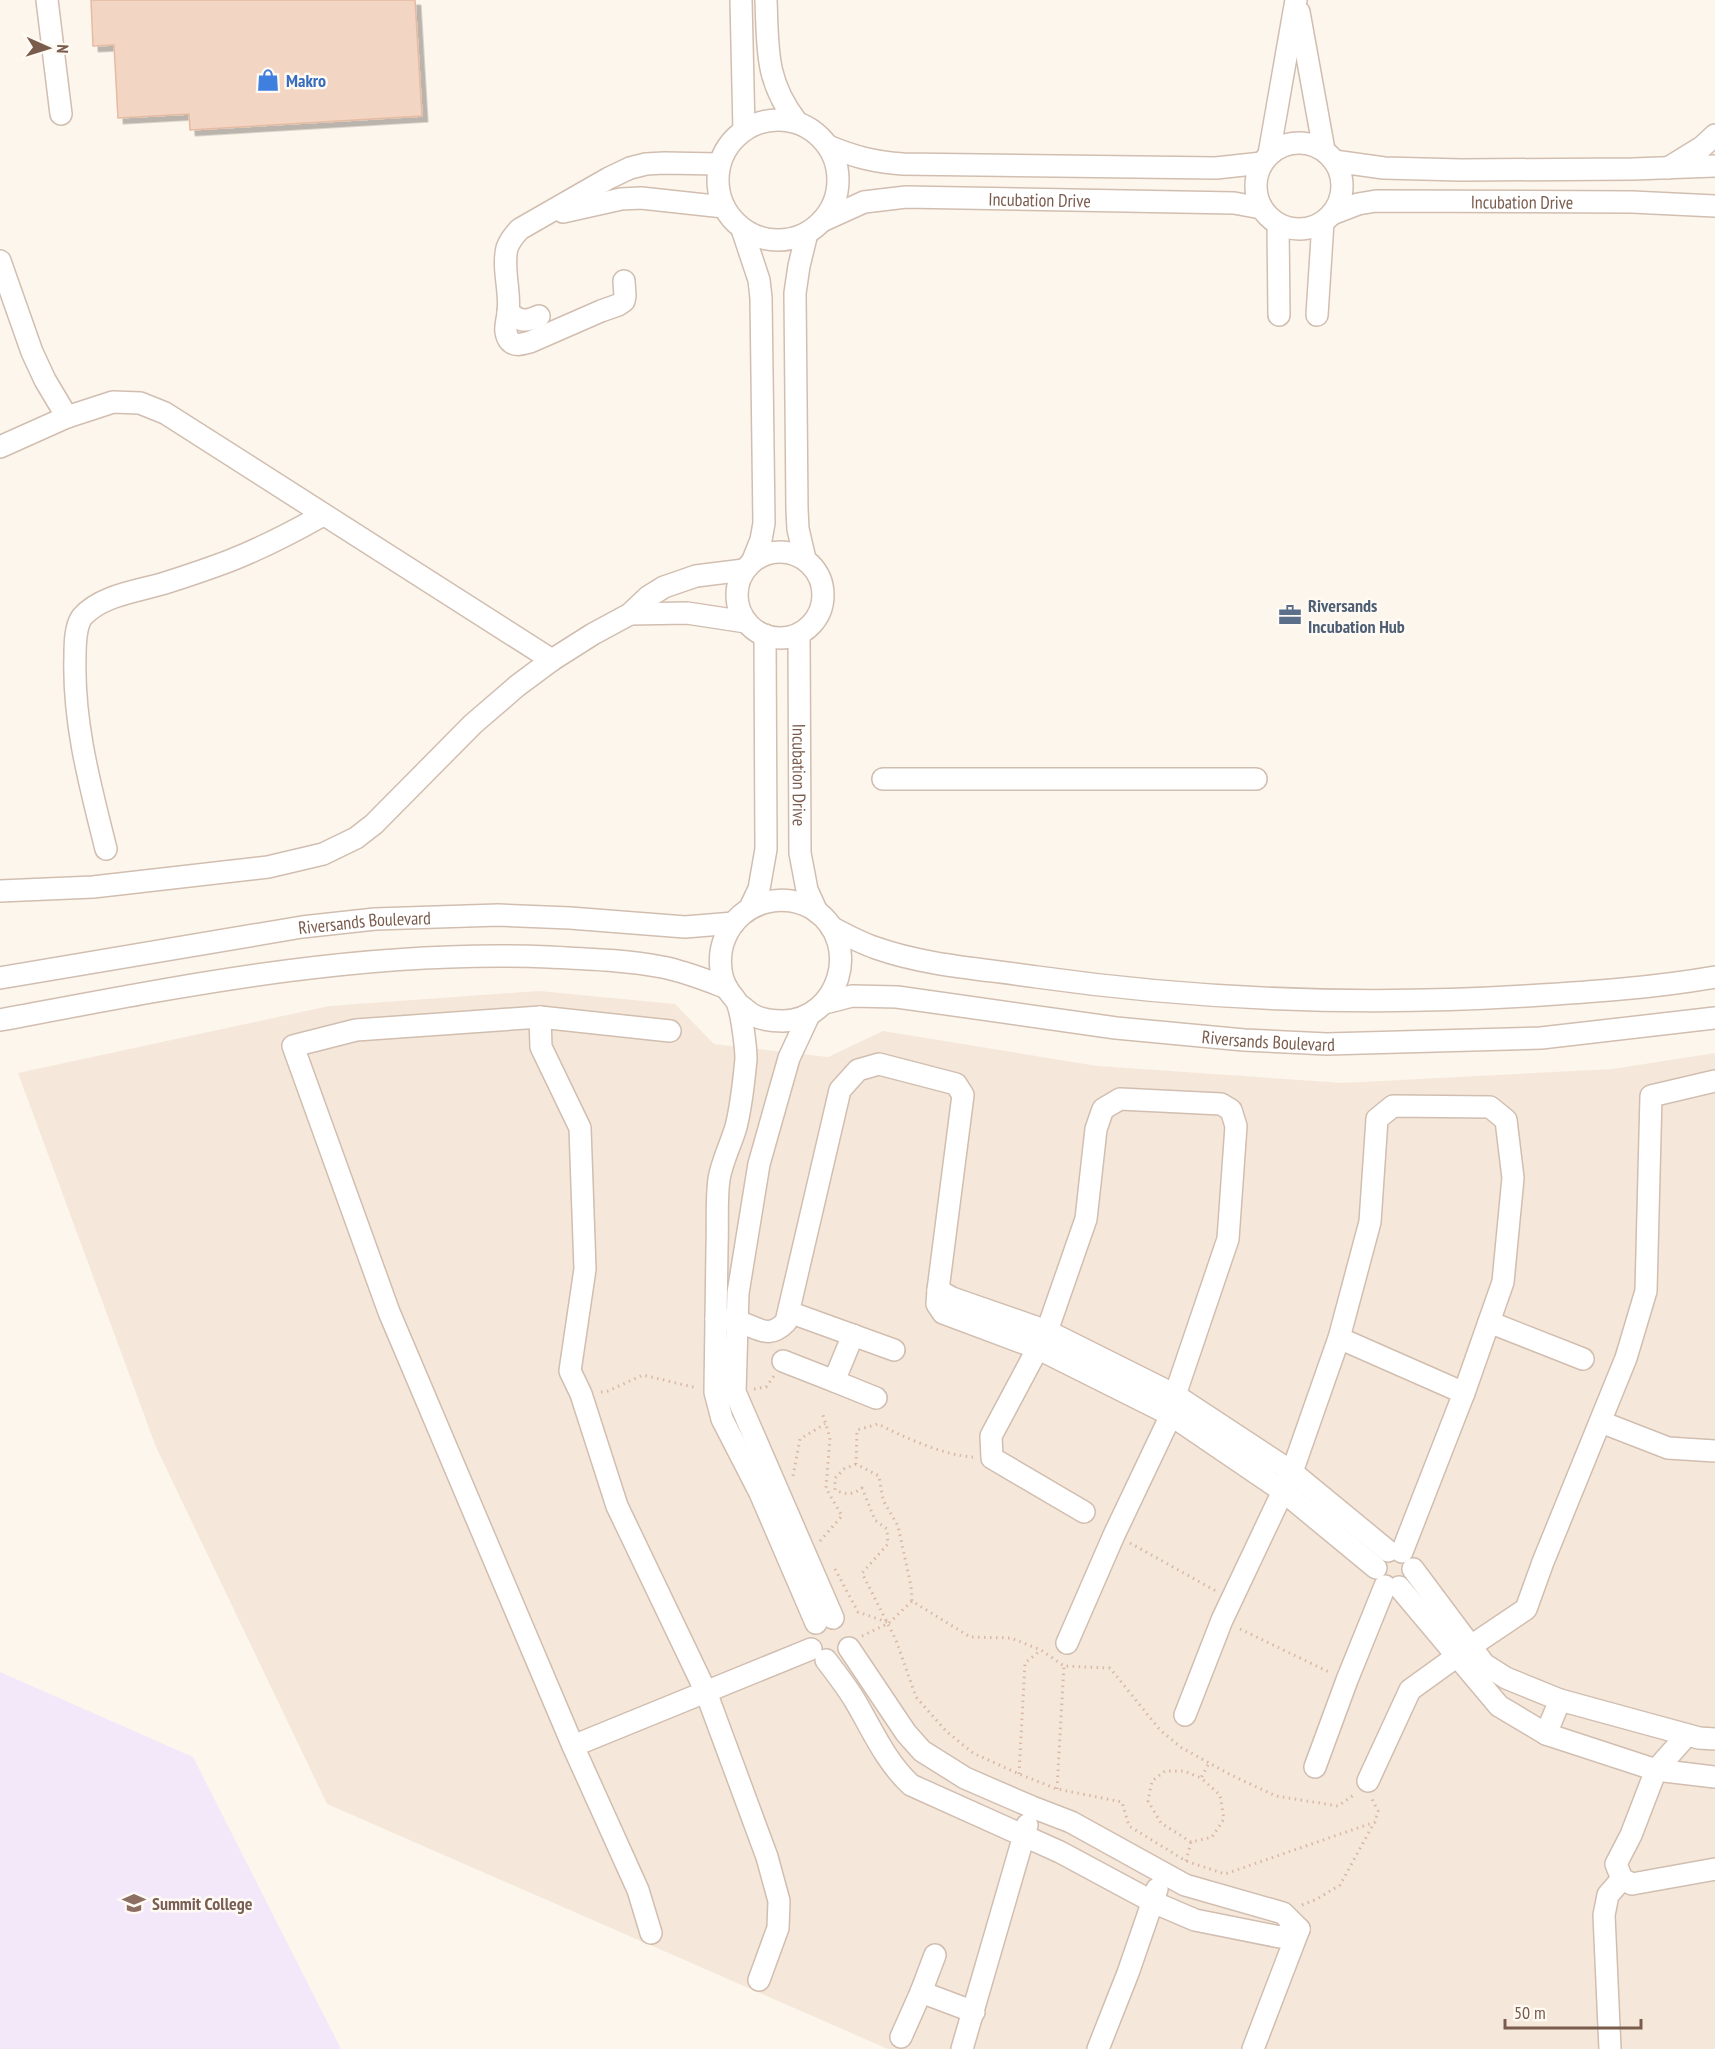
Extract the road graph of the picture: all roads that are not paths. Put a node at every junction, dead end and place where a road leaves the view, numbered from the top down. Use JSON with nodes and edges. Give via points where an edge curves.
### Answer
{"nodes":[{"id":1,"x":47,"y":0,"type":"edge"},
{"id":2,"x":741,"y":0,"type":"edge"},
{"id":3,"x":766,"y":0,"type":"edge"},
{"id":4,"x":1297,"y":0,"type":"edge"},
{"id":5,"x":61,"y":114,"type":"dead end"},
{"id":6,"x":795,"y":121,"type":"junction"},
{"id":7,"x":744,"y":130,"type":"junction"},
{"id":8,"x":1715,"y":135,"type":"edge"},
{"id":9,"x":828,"y":146,"type":"junction"},
{"id":10,"x":1329,"y":155,"type":"junction"},
{"id":11,"x":1265,"y":158,"type":"junction"},
{"id":12,"x":719,"y":164,"type":"junction"},
{"id":13,"x":1715,"y":166,"type":"edge"},
{"id":14,"x":1668,"y":168,"type":"junction"},
{"id":15,"x":1715,"y":206,"type":"edge"},
{"id":16,"x":724,"y":207,"type":"junction"},
{"id":17,"x":1261,"y":208,"type":"junction"},
{"id":18,"x":542,"y":216,"type":"junction"},
{"id":19,"x":1328,"y":218,"type":"junction"},
{"id":20,"x":1278,"y":224,"type":"junction"},
{"id":21,"x":814,"y":227,"type":"junction"},
{"id":22,"x":742,"y":228,"type":"junction"},
{"id":23,"x":0,"y":261,"type":"edge"},
{"id":24,"x":624,"y":281,"type":"dead end"},
{"id":25,"x":508,"y":312,"type":"junction"},
{"id":26,"x":1279,"y":315,"type":"dead end"},
{"id":27,"x":1317,"y":315,"type":"dead end"},
{"id":28,"x":539,"y":316,"type":"dead end"},
{"id":29,"x":67,"y":417,"type":"junction"},
{"id":30,"x":0,"y":447,"type":"edge"},
{"id":31,"x":323,"y":515,"type":"junction"},
{"id":32,"x":805,"y":559,"type":"junction"},
{"id":33,"x":749,"y":565,"type":"junction"},
{"id":34,"x":630,"y":614,"type":"junction"},
{"id":35,"x":746,"y":622,"type":"junction"},
{"id":36,"x":799,"y":634,"type":"junction"},
{"id":37,"x":765,"y":635,"type":"junction"},
{"id":38,"x":552,"y":660,"type":"junction"},
{"id":39,"x":883,"y":779,"type":"dead end"},
{"id":40,"x":1257,"y":779,"type":"dead end"},
{"id":41,"x":106,"y":849,"type":"dead end"},
{"id":42,"x":0,"y":891,"type":"edge"},
{"id":43,"x":750,"y":908,"type":"junction"},
{"id":44,"x":824,"y":920,"type":"junction"},
{"id":45,"x":734,"y":923,"type":"junction"},
{"id":46,"x":1715,"y":977,"type":"edge"},
{"id":47,"x":0,"y":978,"type":"edge"},
{"id":48,"x":732,"y":996,"type":"junction"},
{"id":49,"x":817,"y":1009,"type":"junction"},
{"id":50,"x":540,"y":1017,"type":"junction"},
{"id":51,"x":1715,"y":1018,"type":"edge"},
{"id":52,"x":0,"y":1020,"type":"edge"},
{"id":53,"x":670,"y":1031,"type":"dead end"},
{"id":54,"x":1715,"y":1081,"type":"edge"},
{"id":55,"x":726,"y":1152,"type":"junction"},
{"id":56,"x":759,"y":1164,"type":"junction"},
{"id":57,"x":789,"y":1312,"type":"junction"},
{"id":58,"x":716,"y":1319,"type":"junction"},
{"id":59,"x":737,"y":1321,"type":"junction"},
{"id":60,"x":1489,"y":1322,"type":"junction"},
{"id":61,"x":853,"y":1335,"type":"junction"},
{"id":62,"x":1339,"y":1338,"type":"junction"},
{"id":63,"x":1042,"y":1340,"type":"junction"},
{"id":64,"x":894,"y":1350,"type":"dead end"},
{"id":65,"x":1583,"y":1359,"type":"dead end"},
{"id":66,"x":783,"y":1361,"type":"road end"},
{"id":67,"x":834,"y":1382,"type":"junction"},
{"id":68,"x":725,"y":1392,"type":"junction"},
{"id":69,"x":1464,"y":1394,"type":"junction"},
{"id":70,"x":876,"y":1398,"type":"dead end"},
{"id":71,"x":1173,"y":1405,"type":"junction"},
{"id":72,"x":1601,"y":1422,"type":"junction"},
{"id":73,"x":1715,"y":1451,"type":"edge"},
{"id":74,"x":1292,"y":1472,"type":"junction"},
{"id":75,"x":1284,"y":1492,"type":"junction"},
{"id":76,"x":1084,"y":1512,"type":"dead end"},
{"id":77,"x":1394,"y":1569,"type":"junction"},
{"id":78,"x":824,"y":1620,"type":"junction"},
{"id":79,"x":1067,"y":1643,"type":"road end"},
{"id":80,"x":849,"y":1645,"type":"junction"},
{"id":81,"x":1464,"y":1652,"type":"junction"},
{"id":82,"x":819,"y":1655,"type":"junction"},
{"id":83,"x":706,"y":1692,"type":"junction"},
{"id":84,"x":1560,"y":1700,"type":"junction"},
{"id":85,"x":1185,"y":1715,"type":"dead end"},
{"id":86,"x":1545,"y":1734,"type":"junction"},
{"id":87,"x":1687,"y":1735,"type":"junction"},
{"id":88,"x":1715,"y":1739,"type":"edge"},
{"id":89,"x":573,"y":1746,"type":"junction"},
{"id":90,"x":1315,"y":1767,"type":"dead end"},
{"id":91,"x":1656,"y":1770,"type":"junction"},
{"id":92,"x":1715,"y":1777,"type":"edge"},
{"id":93,"x":1367,"y":1783,"type":"road end"},
{"id":94,"x":1032,"y":1808,"type":"junction"},
{"id":95,"x":1023,"y":1836,"type":"junction"},
{"id":96,"x":1715,"y":1869,"type":"edge"},
{"id":97,"x":1162,"y":1872,"type":"junction"},
{"id":98,"x":1622,"y":1879,"type":"junction"},
{"id":99,"x":1153,"y":1902,"type":"junction"},
{"id":100,"x":1299,"y":1929,"type":"junction"},
{"id":101,"x":651,"y":1933,"type":"dead end"},
{"id":102,"x":935,"y":1956,"type":"dead end"},
{"id":103,"x":759,"y":1980,"type":"dead end"},
{"id":104,"x":921,"y":1992,"type":"junction"},
{"id":105,"x":974,"y":2013,"type":"junction"},
{"id":106,"x":901,"y":2037,"type":"dead end"},
{"id":107,"x":962,"y":2049,"type":"edge"},
{"id":108,"x":1098,"y":2049,"type":"edge"},
{"id":109,"x":1253,"y":2049,"type":"edge"},
{"id":110,"x":1610,"y":2049,"type":"edge"}],
"edges":[{"from":1,"to":5,"type":"street"},
{"from":2,"to":7,"type":"street"},
{"from":3,"to":6,"type":"street","via":[[771,74]]},
{"from":4,"to":10,"type":"street"},
{"from":4,"to":11,"type":"street"},
{"from":6,"to":7,"type":"street","via":[[760,122]]},
{"from":6,"to":9,"type":"street","via":[[814,131]]},
{"from":7,"to":12,"type":"street","via":[[729,145]]},
{"from":8,"to":14,"type":"street"},
{"from":9,"to":11,"type":"street","name":"Incubation Drive","via":[[855,157],[903,164],[1216,168]]},
{"from":9,"to":21,"type":"street","via":[[837,164],[838,184],[834,204]]},
{"from":10,"to":11,"type":"street","via":[[1302,142],[1279,147]]},
{"from":10,"to":14,"type":"street","name":"Incubation Drive","via":[[1395,169]]},
{"from":10,"to":19,"type":"street","via":[[1339,170],[1341,193]]},
{"from":11,"to":17,"type":"street","via":[[1255,185]]},
{"from":12,"to":16,"type":"street","via":[[717,178]]},
{"from":12,"to":18,"type":"street","via":[[664,163],[630,168]]},
{"from":13,"to":14,"type":"street","name":"Incubation Drive"},
{"from":15,"to":19,"type":"street","name":"Incubation Drive","via":[[1376,201],[1358,204]]},
{"from":16,"to":18,"type":"street","via":[[641,198]]},
{"from":16,"to":22,"type":"street"},
{"from":17,"to":20,"type":"street"},
{"from":17,"to":21,"type":"street","name":"Incubation Drive","via":[[1234,203],[906,197],[864,202]]},
{"from":18,"to":25,"type":"street","via":[[520,229],[508,245]]},
{"from":19,"to":20,"type":"street","via":[[1301,229]]},
{"from":19,"to":27,"type":"street"},
{"from":20,"to":26,"type":"street"},
{"from":21,"to":22,"type":"street","via":[[790,239],[774,240],[757,237]]},
{"from":21,"to":32,"type":"street","via":[[798,266],[795,293],[798,529]]},
{"from":22,"to":33,"type":"street","via":[[759,280],[760,298],[764,523]]},
{"from":23,"to":29,"type":"street","via":[[32,352]]},
{"from":24,"to":25,"type":"street","via":[[624,301],[618,305],[522,344],[511,342],[507,334]]},
{"from":25,"to":28,"type":"street","via":[[523,321]]},
{"from":29,"to":30,"type":"street"},
{"from":29,"to":31,"type":"street","via":[[113,402],[140,403],[165,413]]},
{"from":31,"to":38,"type":"street"},
{"from":31,"to":41,"type":"street","via":[[230,561],[107,600],[80,619],[75,640],[74,689],[81,740]]},
{"from":32,"to":33,"type":"street","via":[[779,551]]},
{"from":32,"to":36,"type":"street","via":[[819,576],[823,598],[819,613]]},
{"from":33,"to":34,"type":"street","via":[[680,580],[648,597]]},
{"from":33,"to":35,"type":"street","via":[[738,582],[736,596]]},
{"from":34,"to":35,"type":"street","via":[[687,613]]},
{"from":34,"to":38,"type":"street"},
{"from":35,"to":37,"type":"street"},
{"from":36,"to":37,"type":"street","via":[[784,638]]},
{"from":36,"to":44,"type":"street","name":"Incubation Drive","via":[[800,853],[807,890]]},
{"from":37,"to":43,"type":"street","name":"Incubation Drive","via":[[766,849],[761,879]]},
{"from":38,"to":42,"type":"street","via":[[473,724],[374,824],[323,854],[268,867],[93,886]]},
{"from":39,"to":40,"type":"street"},
{"from":43,"to":44,"type":"street","via":[[784,900],[801,904]]},
{"from":43,"to":45,"type":"street"},
{"from":44,"to":46,"type":"street","via":[[860,942],[929,962],[1084,983],[1241,998],[1436,1001],[1619,990]]},
{"from":44,"to":49,"type":"street","via":[[839,946],[841,966],[836,986]]},
{"from":45,"to":47,"type":"street","name":"Riversands Boulevard","via":[[685,927],[498,915],[375,919],[302,927]]},
{"from":45,"to":48,"type":"street","via":[[721,954],[721,972]]},
{"from":48,"to":49,"type":"street","via":[[753,1015],[772,1021],[791,1021]]},
{"from":48,"to":52,"type":"street","via":[[663,967],[638,963],[440,956],[224,979]]},
{"from":48,"to":55,"type":"street","via":[[746,1057],[736,1127]]},
{"from":49,"to":51,"type":"street","name":"Riversands Boulevard","via":[[852,996],[897,997],[1116,1028],[1327,1044],[1541,1038]]},
{"from":49,"to":56,"type":"street","via":[[789,1058]]},
{"from":50,"to":53,"type":"street"},
{"from":50,"to":83,"type":"street","via":[[541,1047],[580,1128],[585,1269],[570,1371],[617,1506]]},
{"from":50,"to":89,"type":"street","via":[[356,1030],[293,1046],[389,1312]]},
{"from":54,"to":72,"type":"street","via":[[1651,1096],[1646,1291]]},
{"from":55,"to":56,"type":"street"},
{"from":55,"to":58,"type":"street","via":[[719,1179]]},
{"from":56,"to":59,"type":"street"},
{"from":57,"to":59,"type":"street","via":[[779,1329],[768,1333]]},
{"from":57,"to":61,"type":"street"},
{"from":57,"to":63,"type":"street","via":[[840,1090],[858,1070],[879,1064],[956,1084],[963,1095],[938,1290]]},
{"from":58,"to":59,"type":"street"},
{"from":58,"to":68,"type":"street"},
{"from":59,"to":68,"type":"street"},
{"from":60,"to":62,"type":"street","via":[[1503,1282],[1513,1178],[1506,1120],[1490,1107],[1393,1106],[1377,1119],[1370,1222]]},
{"from":60,"to":65,"type":"street"},
{"from":60,"to":69,"type":"street"},
{"from":61,"to":64,"type":"street"},
{"from":61,"to":67,"type":"street"},
{"from":62,"to":69,"type":"street"},
{"from":62,"to":74,"type":"street"},
{"from":63,"to":71,"type":"street"},
{"from":63,"to":71,"type":"street","via":[[1086,1219],[1096,1129],[1103,1109],[1120,1099],[1221,1104],[1231,1110],[1236,1126],[1228,1239]]},
{"from":63,"to":76,"type":"street","via":[[991,1436],[992,1458]]},
{"from":66,"to":67,"type":"street"},
{"from":67,"to":70,"type":"street"},
{"from":68,"to":78,"type":"street","via":[[722,1419]]},
{"from":69,"to":77,"type":"street"},
{"from":71,"to":74,"type":"street"},
{"from":71,"to":75,"type":"street"},
{"from":71,"to":79,"type":"street"},
{"from":72,"to":73,"type":"street","via":[[1668,1448]]},
{"from":72,"to":81,"type":"street","via":[[1526,1609]]},
{"from":74,"to":75,"type":"street"},
{"from":74,"to":77,"type":"street"},
{"from":75,"to":77,"type":"street"},
{"from":75,"to":85,"type":"street","via":[[1221,1620]]},
{"from":77,"to":81,"type":"street"},
{"from":77,"to":90,"type":"street"},
{"from":78,"to":80,"type":"street","via":[[844,1624]]},
{"from":78,"to":82,"type":"street","via":[[808,1636]]},
{"from":80,"to":82,"type":"street","via":[[839,1658]]},
{"from":80,"to":94,"type":"street","via":[[922,1751],[964,1778]]},
{"from":81,"to":84,"type":"street","via":[[1506,1678]]},
{"from":81,"to":86,"type":"street","via":[[1499,1706]]},
{"from":81,"to":93,"type":"street","via":[[1410,1690]]},
{"from":82,"to":83,"type":"street"},
{"from":82,"to":95,"type":"street","via":[[853,1697],[887,1758],[911,1785]]},
{"from":83,"to":89,"type":"street"},
{"from":83,"to":103,"type":"street","via":[[767,1857],[779,1901],[778,1928]]},
{"from":84,"to":86,"type":"street"},
{"from":84,"to":87,"type":"street"},
{"from":86,"to":91,"type":"street"},
{"from":87,"to":88,"type":"street"},
{"from":87,"to":91,"type":"street"},
{"from":89,"to":101,"type":"street","via":[[638,1890]]},
{"from":91,"to":92,"type":"street"},
{"from":91,"to":98,"type":"street","via":[[1616,1864]]},
{"from":94,"to":95,"type":"street"},
{"from":94,"to":97,"type":"street","via":[[1071,1821]]},
{"from":95,"to":99,"type":"street"},
{"from":95,"to":105,"type":"street"},
{"from":96,"to":98,"type":"street","via":[[1632,1884]]},
{"from":97,"to":99,"type":"street"},
{"from":97,"to":100,"type":"street","via":[[1185,1886],[1283,1913]]},
{"from":98,"to":110,"type":"street","via":[[1608,1895],[1604,1915]]},
{"from":99,"to":100,"type":"street","via":[[1195,1920],[1280,1937]]},
{"from":99,"to":108,"type":"street"},
{"from":100,"to":109,"type":"street"},
{"from":102,"to":104,"type":"street"},
{"from":104,"to":105,"type":"street"},
{"from":104,"to":106,"type":"street"},
{"from":105,"to":107,"type":"street"}]}
